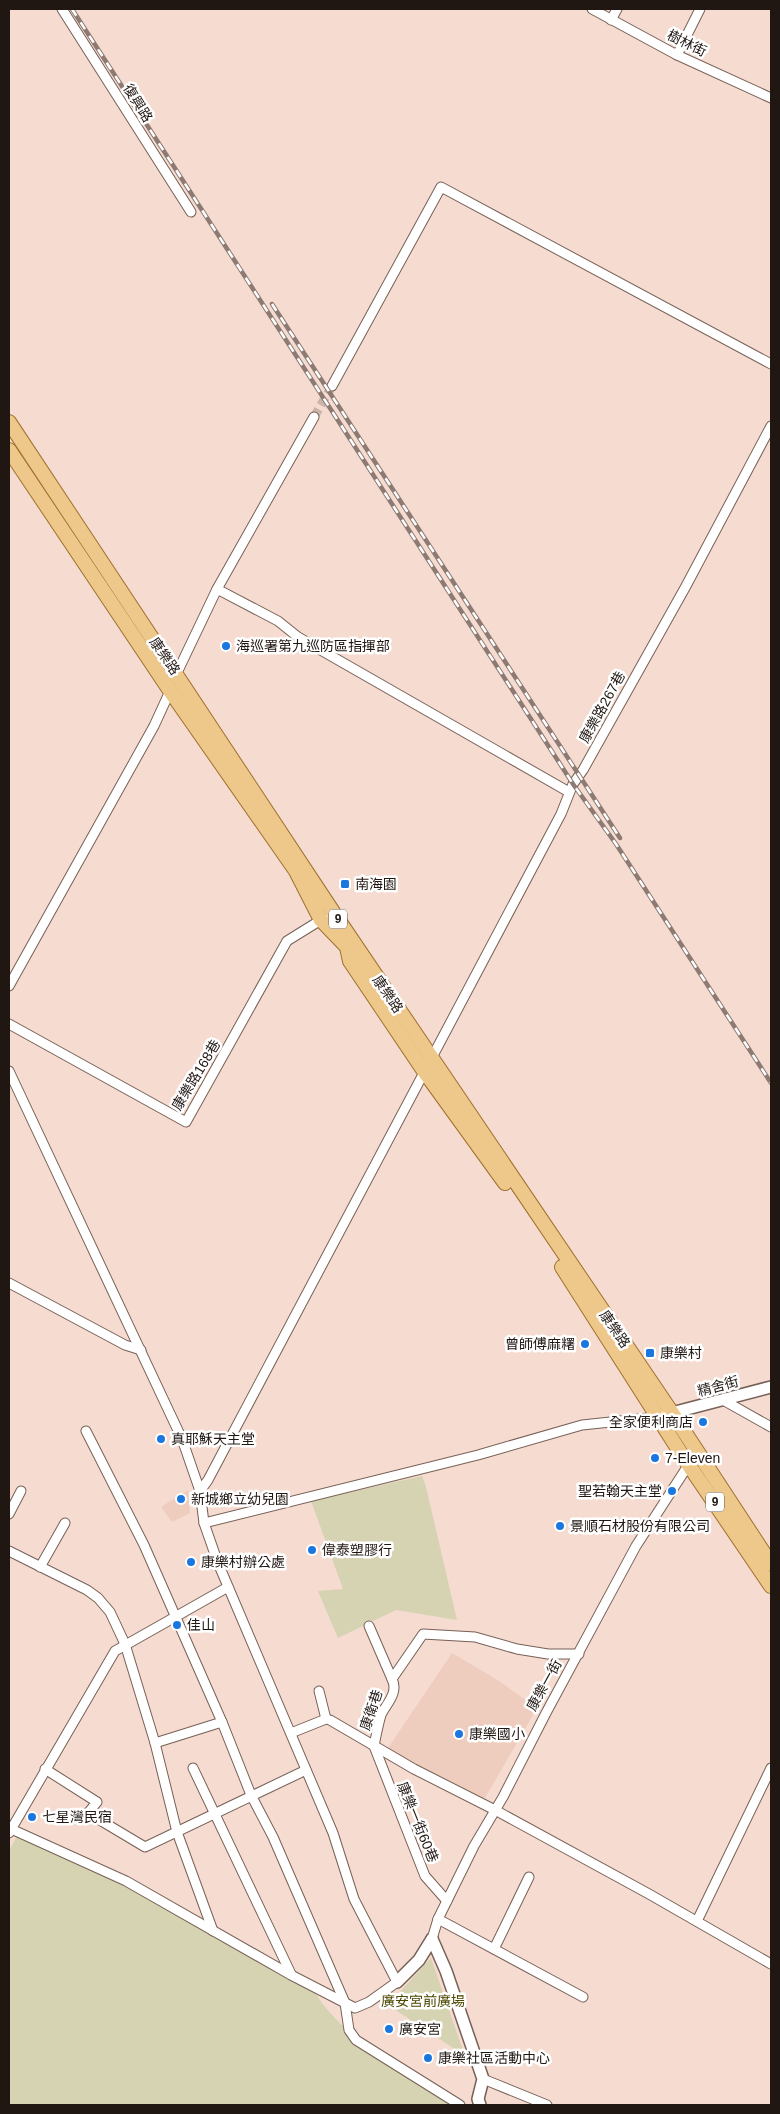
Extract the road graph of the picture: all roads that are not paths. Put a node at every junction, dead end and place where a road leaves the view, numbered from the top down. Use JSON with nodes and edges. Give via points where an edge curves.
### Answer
{"nodes":[{"id":1,"x":62,"y":9,"type":"edge"},
{"id":2,"x":592,"y":9,"type":"edge"},
{"id":3,"x":617,"y":9,"type":"edge"},
{"id":4,"x":700,"y":9,"type":"edge"},
{"id":5,"x":611,"y":20,"type":"junction"},
{"id":6,"x":677,"y":55,"type":"junction"},
{"id":7,"x":770,"y":96,"type":"edge"},
{"id":8,"x":191,"y":212,"type":"dead end"},
{"id":9,"x":771,"y":364,"type":"edge"},
{"id":10,"x":332,"y":386,"type":"tunnel mouth"},
{"id":11,"x":314,"y":417,"type":"tunnel mouth"},
{"id":12,"x":9,"y":422,"type":"edge"},
{"id":13,"x":771,"y":426,"type":"edge"},
{"id":14,"x":9,"y":450,"type":"edge"},
{"id":15,"x":34,"y":462,"type":"junction"},
{"id":16,"x":22,"y":471,"type":"junction"},
{"id":17,"x":217,"y":589,"type":"junction"},
{"id":18,"x":176,"y":673,"type":"junction"},
{"id":19,"x":171,"y":692,"type":"junction"},
{"id":20,"x":570,"y":792,"type":"junction"},
{"id":21,"x":333,"y":912,"type":"junction"},
{"id":22,"x":321,"y":920,"type":"junction"},
{"id":23,"x":9,"y":986,"type":"edge"},
{"id":24,"x":9,"y":1024,"type":"edge"},
{"id":25,"x":431,"y":1059,"type":"junction"},
{"id":26,"x":9,"y":1071,"type":"edge"},
{"id":27,"x":424,"y":1071,"type":"junction"},
{"id":28,"x":9,"y":1283,"type":"edge"},
{"id":29,"x":141,"y":1350,"type":"junction"},
{"id":30,"x":771,"y":1387,"type":"edge"},
{"id":31,"x":723,"y":1400,"type":"junction"},
{"id":32,"x":672,"y":1413,"type":"junction"},
{"id":33,"x":658,"y":1417,"type":"junction"},
{"id":34,"x":771,"y":1427,"type":"edge"},
{"id":35,"x":86,"y":1431,"type":"dead end"},
{"id":36,"x":694,"y":1459,"type":"junction"},
{"id":37,"x":200,"y":1490,"type":"junction"},
{"id":38,"x":21,"y":1491,"type":"dead end"},
{"id":39,"x":9,"y":1514,"type":"edge"},
{"id":40,"x":65,"y":1523,"type":"dead end"},
{"id":41,"x":204,"y":1523,"type":"junction"},
{"id":42,"x":9,"y":1551,"type":"edge"},
{"id":43,"x":771,"y":1564,"type":"edge"},
{"id":44,"x":40,"y":1567,"type":"junction"},
{"id":45,"x":771,"y":1586,"type":"edge"},
{"id":46,"x":228,"y":1587,"type":"junction"},
{"id":47,"x":175,"y":1616,"type":"junction"},
{"id":48,"x":369,"y":1626,"type":"dead end"},
{"id":49,"x":126,"y":1644,"type":"junction"},
{"id":50,"x":579,"y":1654,"type":"junction"},
{"id":51,"x":392,"y":1679,"type":"junction"},
{"id":52,"x":319,"y":1692,"type":"dead end"},
{"id":53,"x":326,"y":1719,"type":"junction"},
{"id":54,"x":222,"y":1722,"type":"junction"},
{"id":55,"x":291,"y":1733,"type":"junction"},
{"id":56,"x":155,"y":1743,"type":"junction"},
{"id":57,"x":374,"y":1746,"type":"junction"},
{"id":58,"x":193,"y":1768,"type":"dead end"},
{"id":59,"x":771,"y":1768,"type":"edge"},
{"id":60,"x":45,"y":1769,"type":"junction"},
{"id":61,"x":306,"y":1770,"type":"junction"},
{"id":62,"x":251,"y":1795,"type":"junction"},
{"id":63,"x":495,"y":1810,"type":"junction"},
{"id":64,"x":214,"y":1814,"type":"junction"},
{"id":65,"x":9,"y":1830,"type":"edge"},
{"id":66,"x":177,"y":1832,"type":"junction"},
{"id":67,"x":529,"y":1877,"type":"dead end"},
{"id":68,"x":447,"y":1901,"type":"junction"},
{"id":69,"x":438,"y":1918,"type":"junction"},
{"id":70,"x":697,"y":1922,"type":"junction"},
{"id":71,"x":213,"y":1931,"type":"junction"},
{"id":72,"x":432,"y":1939,"type":"junction"},
{"id":73,"x":494,"y":1949,"type":"junction"},
{"id":74,"x":771,"y":1963,"type":"edge"},
{"id":75,"x":291,"y":1975,"type":"junction"},
{"id":76,"x":397,"y":1982,"type":"junction"},
{"id":77,"x":583,"y":1997,"type":"dead end"},
{"id":78,"x":345,"y":2003,"type":"junction"},
{"id":79,"x":483,"y":2078,"type":"junction"},
{"id":80,"x":460,"y":2105,"type":"edge"},
{"id":81,"x":480,"y":2105,"type":"edge"},
{"id":82,"x":547,"y":2105,"type":"edge"}],
"edges":[{"from":1,"to":8,"type":"street","name":"復興路"},
{"from":2,"to":5,"type":"street","name":"樹林街"},
{"from":3,"to":5,"type":"street"},
{"from":4,"to":6,"type":"street"},
{"from":5,"to":6,"type":"street","name":"樹林街"},
{"from":6,"to":7,"type":"street","name":"樹林街"},
{"from":9,"to":10,"type":"street","via":[[441,188]]},
{"from":11,"to":17,"type":"street"},
{"from":12,"to":15,"type":"main road","name":"康樂路","number":"9"},
{"from":13,"to":20,"type":"street","name":"康樂路267巷","via":[[686,586]]},
{"from":14,"to":16,"type":"main road","name":"康樂路","number":"9"},
{"from":15,"to":16,"type":"main road"},
{"from":15,"to":18,"type":"main road","name":"康樂路","number":"9"},
{"from":16,"to":19,"type":"main road","name":"康樂路","number":"9"},
{"from":17,"to":18,"type":"street"},
{"from":17,"to":20,"type":"street","via":[[278,620],[298,637]]},
{"from":18,"to":19,"type":"street"},
{"from":18,"to":21,"type":"main road","name":"康樂路","number":"9"},
{"from":19,"to":22,"type":"main road","name":"康樂路","number":"9","via":[[296,871]]},
{"from":19,"to":23,"type":"street"},
{"from":20,"to":25,"type":"street","name":"康樂路267巷"},
{"from":21,"to":22,"type":"street","name":"康樂路168巷"},
{"from":21,"to":25,"type":"main road","name":"康樂路","number":"9"},
{"from":22,"to":24,"type":"street","name":"康樂路168巷","via":[[287,941],[186,1122]]},
{"from":22,"to":27,"type":"main road","name":"康樂路","number":"9","via":[[347,947],[350,961]]},
{"from":25,"to":27,"type":"street","name":"康樂路267巷"},
{"from":25,"to":32,"type":"main road","name":"康樂路","number":"9"},
{"from":26,"to":29,"type":"street"},
{"from":27,"to":33,"type":"main road","name":"康樂路","number":"9","via":[[544,1236]]},
{"from":27,"to":37,"type":"street","name":"康樂路267巷"},
{"from":28,"to":29,"type":"street","via":[[125,1345]]},
{"from":29,"to":37,"type":"street","via":[[182,1439]]},
{"from":30,"to":31,"type":"street","name":"精舍街"},
{"from":31,"to":32,"type":"street","name":"精舍街"},
{"from":31,"to":34,"type":"street"},
{"from":32,"to":33,"type":"street","name":"精舍街"},
{"from":32,"to":36,"type":"main road","name":"康樂路","number":"9"},
{"from":33,"to":36,"type":"main road","name":"康樂路","number":"9"},
{"from":33,"to":41,"type":"street","via":[[582,1425],[478,1455]]},
{"from":35,"to":47,"type":"street","via":[[144,1545]]},
{"from":36,"to":43,"type":"main road","name":"康樂路","number":"9"},
{"from":36,"to":45,"type":"main road","name":"康樂路","number":"9"},
{"from":36,"to":50,"type":"street","name":"康樂一街","via":[[636,1546]]},
{"from":37,"to":41,"type":"street"},
{"from":38,"to":39,"type":"street"},
{"from":40,"to":44,"type":"street"},
{"from":41,"to":46,"type":"street"},
{"from":42,"to":44,"type":"street"},
{"from":44,"to":49,"type":"street","via":[[98,1598],[110,1612]]},
{"from":46,"to":47,"type":"street"},
{"from":46,"to":55,"type":"street"},
{"from":47,"to":49,"type":"street"},
{"from":47,"to":54,"type":"street"},
{"from":48,"to":51,"type":"street"},
{"from":49,"to":56,"type":"street"},
{"from":49,"to":60,"type":"street","via":[[114,1650]]},
{"from":50,"to":51,"type":"street","name":"康衛巷","via":[[548,1654],[475,1637],[423,1634]]},
{"from":50,"to":63,"type":"street","name":"康樂一街"},
{"from":51,"to":57,"type":"street","name":"康衛巷","via":[[391,1700],[383,1712]]},
{"from":52,"to":53,"type":"street"},
{"from":53,"to":55,"type":"street"},
{"from":53,"to":57,"type":"street"},
{"from":54,"to":56,"type":"street"},
{"from":54,"to":62,"type":"street"},
{"from":55,"to":61,"type":"street"},
{"from":56,"to":66,"type":"street"},
{"from":57,"to":63,"type":"street"},
{"from":57,"to":68,"type":"street","name":"康樂一街60巷","via":[[425,1876]]},
{"from":58,"to":64,"type":"street"},
{"from":59,"to":70,"type":"street"},
{"from":60,"to":65,"type":"street"},
{"from":60,"to":66,"type":"street","via":[[97,1802],[88,1813],[145,1847]]},
{"from":61,"to":62,"type":"street"},
{"from":61,"to":76,"type":"street","via":[[333,1833],[354,1899]]},
{"from":62,"to":64,"type":"street"},
{"from":62,"to":78,"type":"street","via":[[273,1837]]},
{"from":63,"to":68,"type":"street","name":"康樂一街"},
{"from":63,"to":70,"type":"street"},
{"from":64,"to":66,"type":"street"},
{"from":64,"to":75,"type":"street"},
{"from":65,"to":71,"type":"street","via":[[126,1881]]},
{"from":66,"to":71,"type":"street"},
{"from":67,"to":73,"type":"street"},
{"from":68,"to":69,"type":"street","name":"康樂一街"},
{"from":69,"to":72,"type":"street","name":"康樂一街"},
{"from":69,"to":73,"type":"street"},
{"from":70,"to":74,"type":"street"},
{"from":71,"to":75,"type":"street"},
{"from":72,"to":76,"type":"street","name":"康樂一街","via":[[419,1960]]},
{"from":72,"to":79,"type":"street"},
{"from":73,"to":77,"type":"street"},
{"from":75,"to":78,"type":"street"},
{"from":76,"to":78,"type":"street","name":"康樂一街","via":[[355,2008]]},
{"from":78,"to":80,"type":"street","via":[[349,2030],[356,2040]]},
{"from":79,"to":81,"type":"street","via":[[478,2099]]},
{"from":79,"to":82,"type":"street"}]}
